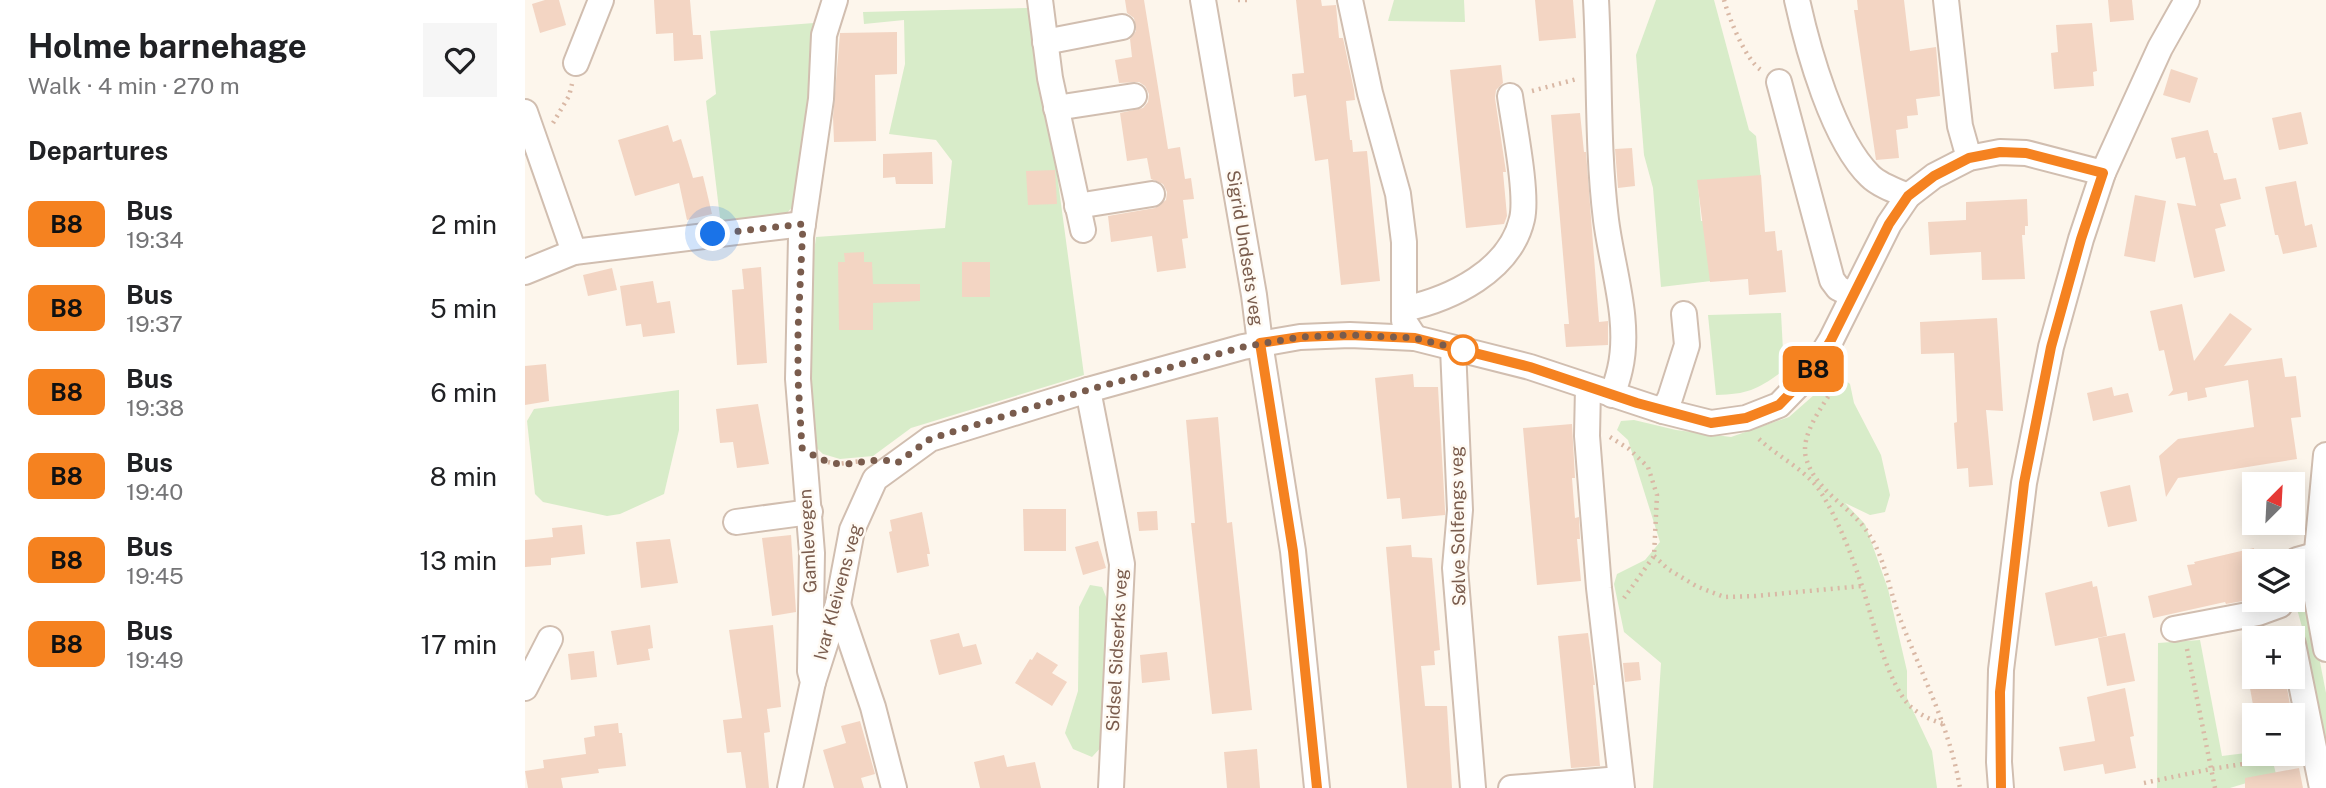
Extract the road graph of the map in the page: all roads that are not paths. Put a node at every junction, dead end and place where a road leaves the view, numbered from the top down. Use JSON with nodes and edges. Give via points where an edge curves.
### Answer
{"nodes":[{"id":1,"x":601,"y":0,"type":"edge"},
{"id":2,"x":835,"y":0,"type":"edge"},
{"id":3,"x":1040,"y":0,"type":"edge"},
{"id":4,"x":1203,"y":0,"type":"edge"},
{"id":5,"x":1350,"y":0,"type":"edge"},
{"id":6,"x":1597,"y":0,"type":"edge"},
{"id":7,"x":1797,"y":0,"type":"edge"},
{"id":8,"x":1945,"y":0,"type":"edge"},
{"id":9,"x":2187,"y":0,"type":"edge"},
{"id":10,"x":1122,"y":27,"type":"dead end"},
{"id":11,"x":1045,"y":42,"type":"junction"},
{"id":12,"x":576,"y":63,"type":"road end"},
{"id":13,"x":1780,"y":82,"type":"road end"},
{"id":14,"x":1134,"y":96,"type":"dead end"},
{"id":15,"x":1510,"y":96,"type":"road end"},
{"id":16,"x":1056,"y":108,"type":"junction"},
{"id":17,"x":525,"y":112,"type":"edge"},
{"id":18,"x":1969,"y":158,"type":"junction"},
{"id":19,"x":2103,"y":173,"type":"junction"},
{"id":20,"x":1152,"y":194,"type":"dead end"},
{"id":21,"x":1908,"y":196,"type":"junction"},
{"id":22,"x":1077,"y":206,"type":"junction"},
{"id":23,"x":803,"y":224,"type":"junction"},
{"id":24,"x":1083,"y":230,"type":"dead end"},
{"id":25,"x":574,"y":251,"type":"junction"},
{"id":26,"x":525,"y":272,"type":"edge"},
{"id":27,"x":1852,"y":295,"type":"junction"},
{"id":28,"x":1404,"y":309,"type":"junction"},
{"id":29,"x":1684,"y":314,"type":"dead end"},
{"id":30,"x":1415,"y":338,"type":"junction"},
{"id":31,"x":1260,"y":343,"type":"junction"},
{"id":32,"x":1454,"y":348,"type":"junction"},
{"id":33,"x":1588,"y":387,"type":"junction"},
{"id":34,"x":1088,"y":390,"type":"junction"},
{"id":35,"x":1612,"y":395,"type":"junction"},
{"id":36,"x":1663,"y":411,"type":"junction"},
{"id":37,"x":2326,"y":455,"type":"edge"},
{"id":38,"x":810,"y":512,"type":"junction"},
{"id":39,"x":736,"y":522,"type":"dead end"},
{"id":40,"x":2322,"y":523,"type":"edge"},
{"id":41,"x":2321,"y":554,"type":"edge"},
{"id":42,"x":838,"y":604,"type":"junction"},
{"id":43,"x":2260,"y":612,"type":"edge"},
{"id":44,"x":2178,"y":629,"type":"road end"},
{"id":45,"x":549,"y":639,"type":"dead end"},
{"id":46,"x":2326,"y":649,"type":"edge"},
{"id":47,"x":813,"y":682,"type":"junction"},
{"id":48,"x":525,"y":688,"type":"edge"},
{"id":49,"x":2302,"y":689,"type":"edge"},
{"id":50,"x":1621,"y":783,"type":"edge"},
{"id":51,"x":790,"y":788,"type":"edge"},
{"id":52,"x":894,"y":788,"type":"edge"},
{"id":53,"x":1111,"y":788,"type":"edge"},
{"id":54,"x":1317,"y":788,"type":"edge"},
{"id":55,"x":1473,"y":788,"type":"edge"},
{"id":56,"x":1511,"y":788,"type":"edge"},
{"id":57,"x":2001,"y":788,"type":"edge"},
{"id":58,"x":2322,"y":788,"type":"edge"}],
"edges":[{"from":1,"to":12,"type":"street"},
{"from":2,"to":23,"type":"street","name":"Gamlevegen","via":[[824,35],[821,99]]},
{"from":3,"to":11,"type":"street"},
{"from":4,"to":31,"type":"street","name":"Sigrid Undsets veg"},
{"from":5,"to":28,"type":"street","via":[[1398,194]]},
{"from":6,"to":35,"type":"street","via":[[1600,141],[1622,347]]},
{"from":7,"to":21,"type":"street","via":[[1826,99],[1850,149],[1871,177]]},
{"from":8,"to":18,"type":"street","via":[[1960,126]]},
{"from":9,"to":19,"type":"street"},
{"from":10,"to":11,"type":"street"},
{"from":11,"to":16,"type":"street"},
{"from":13,"to":27,"type":"street","via":[[1832,280]]},
{"from":14,"to":16,"type":"street"},
{"from":15,"to":28,"type":"street","via":[[1523,197],[1523,218],[1515,240],[1483,275],[1456,292]]},
{"from":16,"to":22,"type":"street"},
{"from":17,"to":25,"type":"street"},
{"from":18,"to":19,"type":"street","name":"Ivar Kleivens veg","via":[[2026,153]]},
{"from":18,"to":21,"type":"street","name":"Ivar Kleivens veg"},
{"from":19,"to":57,"type":"street","via":[[2051,347],[2024,483],[2000,692]]},
{"from":20,"to":22,"type":"street"},
{"from":21,"to":27,"type":"street","name":"Ivar Kleivens veg"},
{"from":22,"to":24,"type":"street"},
{"from":23,"to":25,"type":"street"},
{"from":23,"to":38,"type":"street","name":"Gamlevegen","via":[[798,379]]},
{"from":25,"to":26,"type":"street"},
{"from":27,"to":36,"type":"street","name":"Ivar Kleivens veg","via":[[1812,371],[1779,405],[1746,418],[1711,423]]},
{"from":28,"to":30,"type":"street","via":[[1404,321]]},
{"from":29,"to":36,"type":"street","via":[[1687,345]]},
{"from":30,"to":31,"type":"street","name":"Ivar Kleivens veg","via":[[1313,336]]},
{"from":30,"to":32,"type":"street","name":"Ivar Kleivens veg"},
{"from":31,"to":34,"type":"street","name":"Ivar Kleivens veg"},
{"from":31,"to":54,"type":"street","name":"Sigrid Undsets veg","via":[[1293,551]]},
{"from":32,"to":33,"type":"street","name":"Ivar Kleivens veg"},
{"from":32,"to":55,"type":"street","name":"Sølve Solfengs veg","via":[[1460,510],[1455,568]]},
{"from":33,"to":35,"type":"street","name":"Ivar Kleivens veg"},
{"from":33,"to":50,"type":"street","via":[[1603,629]]},
{"from":34,"to":42,"type":"street","name":"Ivar Kleivens veg","via":[[930,439],[875,479],[852,530]]},
{"from":34,"to":53,"type":"street","name":"Sidsel Sidserks veg","via":[[1122,564]]},
{"from":35,"to":36,"type":"street","name":"Ivar Kleivens veg"},
{"from":37,"to":40,"type":"street"},
{"from":38,"to":39,"type":"street"},
{"from":38,"to":47,"type":"street","name":"Gamlevegen"},
{"from":40,"to":41,"type":"street"},
{"from":41,"to":46,"type":"street","via":[[2313,583]]},
{"from":42,"to":47,"type":"street","name":"Ivar Kleivens veg"},
{"from":42,"to":52,"type":"street"},
{"from":43,"to":44,"type":"street"},
{"from":45,"to":48,"type":"street"},
{"from":47,"to":51,"type":"street","name":"Gamlevegen"},
{"from":49,"to":58,"type":"street"},
{"from":50,"to":56,"type":"street"}]}
